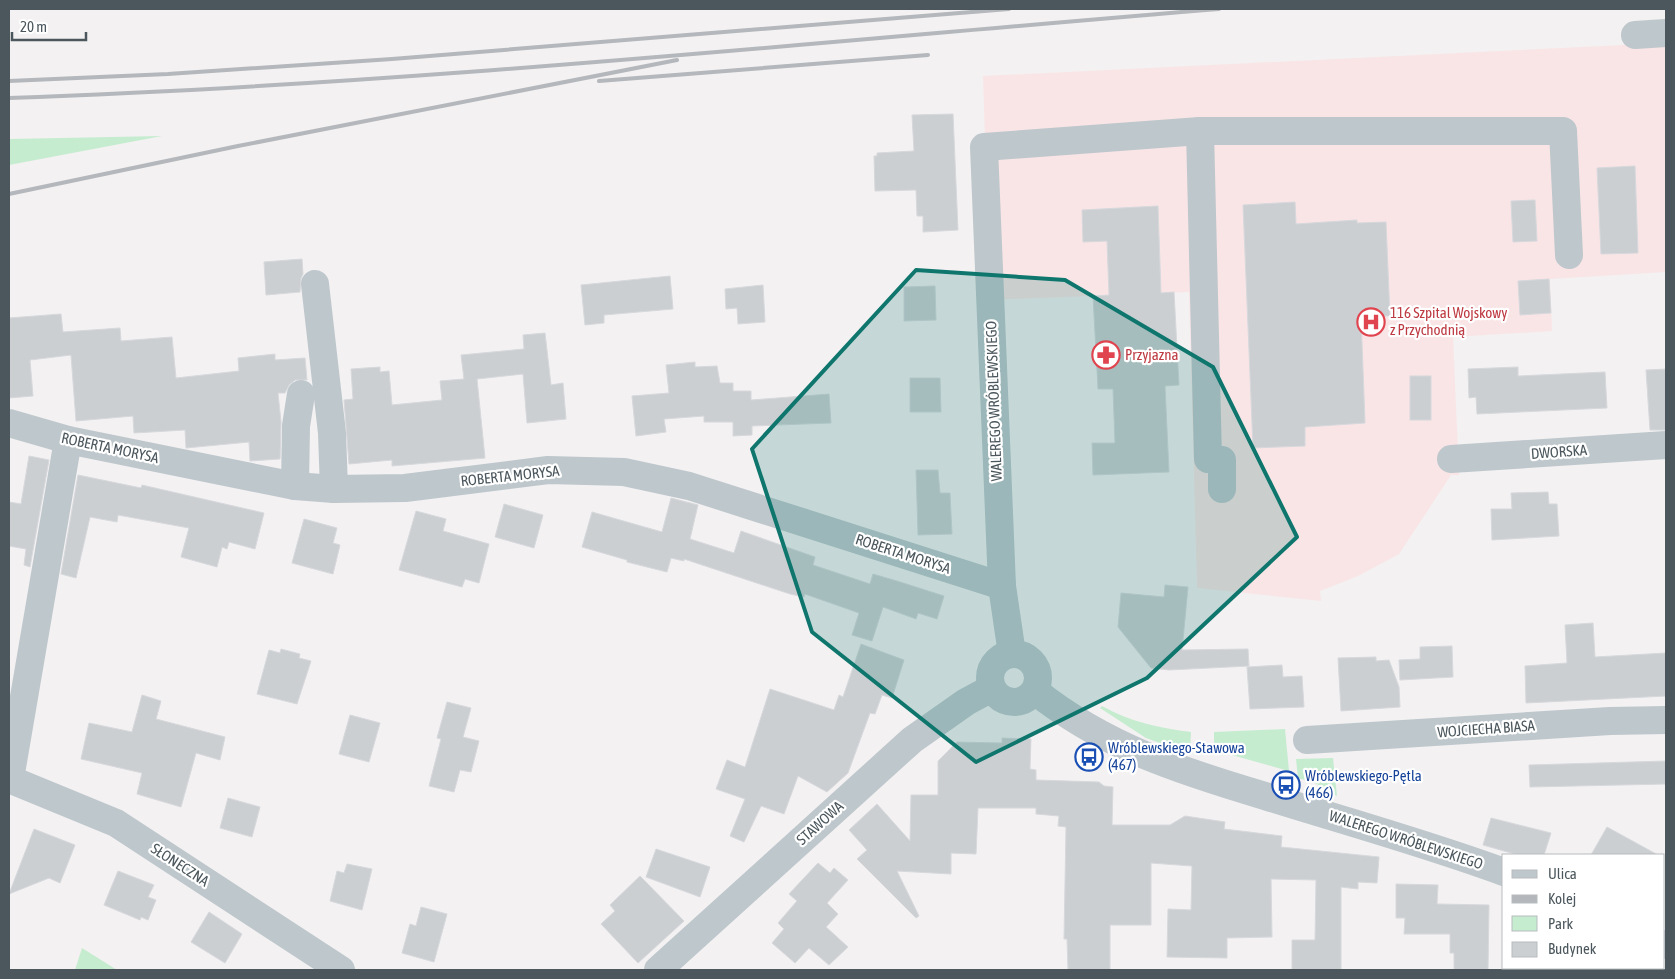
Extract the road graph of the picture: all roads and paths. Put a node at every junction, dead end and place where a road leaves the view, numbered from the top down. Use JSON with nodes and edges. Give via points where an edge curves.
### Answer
{"nodes":[{"id":1,"x":1666,"y":33,"type":"edge"},
{"id":2,"x":1635,"y":35,"type":"dead end"},
{"id":3,"x":1200,"y":131,"type":"junction"},
{"id":4,"x":1569,"y":255,"type":"dead end"},
{"id":5,"x":315,"y":284,"type":"dead end"},
{"id":6,"x":301,"y":394,"type":"dead end"},
{"id":7,"x":9,"y":422,"type":"edge"},
{"id":8,"x":68,"y":440,"type":"junction"},
{"id":9,"x":1666,"y":445,"type":"edge"},
{"id":10,"x":1451,"y":459,"type":"dead end"},
{"id":11,"x":295,"y":486,"type":"junction"},
{"id":12,"x":334,"y":489,"type":"junction"},
{"id":13,"x":1222,"y":489,"type":"dead end"},
{"id":14,"x":1002,"y":586,"type":"junction"},
{"id":15,"x":1012,"y":654,"type":"junction"},
{"id":16,"x":992,"y":688,"type":"junction"},
{"id":17,"x":1036,"y":690,"type":"junction"},
{"id":18,"x":1666,"y":720,"type":"edge"},
{"id":19,"x":1306,"y":740,"type":"dead end"},
{"id":20,"x":10,"y":779,"type":"edge"},
{"id":21,"x":1502,"y":871,"type":"edge"},
{"id":22,"x":341,"y":970,"type":"edge"},
{"id":23,"x":658,"y":970,"type":"edge"}],
"edges":[{"from":1,"to":2,"type":"street"},
{"from":3,"to":4,"type":"street","via":[[1563,131]]},
{"from":3,"to":13,"type":"street","via":[[1208,459],[1222,460]]},
{"from":3,"to":14,"type":"street","name":"WALEREGO WRÓBLEWSKIEGO","via":[[984,147]]},
{"from":5,"to":12,"type":"street","via":[[332,434]]},
{"from":6,"to":11,"type":"street","via":[[296,426]]},
{"from":7,"to":8,"type":"street","name":"ROBERTA MORYSA"},
{"from":8,"to":11,"type":"street","name":"ROBERTA MORYSA"},
{"from":8,"to":20,"type":"street"},
{"from":9,"to":10,"type":"street","name":"DWORSKA"},
{"from":11,"to":12,"type":"street","name":"ROBERTA MORYSA"},
{"from":12,"to":14,"type":"street","name":"ROBERTA MORYSA","via":[[405,488],[548,470],[624,472],[689,486]]},
{"from":14,"to":15,"type":"street","name":"WALEREGO WRÓBLEWSKIEGO"},
{"from":15,"to":16,"type":"street","via":[[993,666]]},
{"from":15,"to":17,"type":"street","via":[[1027,657],[1037,668]]},
{"from":16,"to":17,"type":"street","via":[[1002,699],[1016,702],[1024,701]]},
{"from":16,"to":23,"type":"street","name":"STAWOWA","via":[[912,740]]},
{"from":17,"to":21,"type":"street","name":"WALEREGO WRÓBLEWSKIEGO","via":[[1059,710],[1098,734],[1162,763]]},
{"from":18,"to":19,"type":"street","name":"WOJCIECHA BIASA"},
{"from":20,"to":22,"type":"street","name":"SŁONECZNA","via":[[116,823]]}]}
